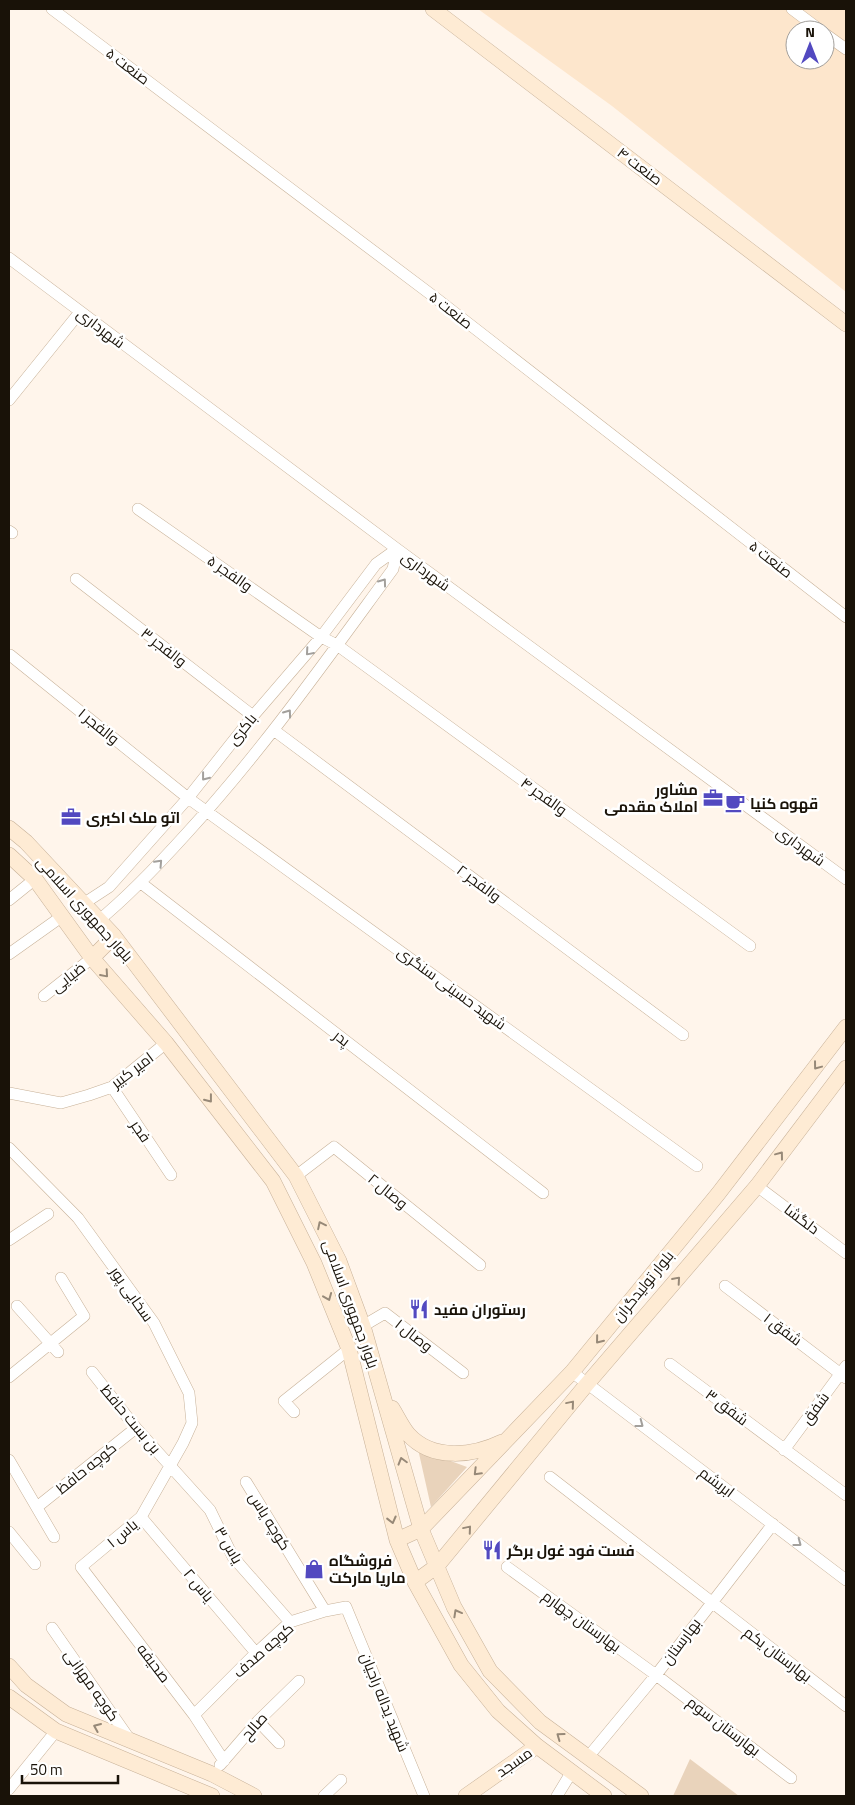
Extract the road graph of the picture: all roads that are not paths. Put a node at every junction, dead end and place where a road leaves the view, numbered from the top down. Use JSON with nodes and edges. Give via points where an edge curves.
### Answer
{"nodes":[{"id":1,"x":52,"y":9,"type":"edge"},
{"id":2,"x":433,"y":9,"type":"edge"},
{"id":3,"x":792,"y":9,"type":"edge"},
{"id":4,"x":807,"y":20,"type":"edge"},
{"id":5,"x":835,"y":41,"type":"edge"},
{"id":6,"x":846,"y":49,"type":"edge"},
{"id":7,"x":9,"y":258,"type":"edge"},
{"id":8,"x":80,"y":312,"type":"junction"},
{"id":9,"x":846,"y":324,"type":"edge"},
{"id":10,"x":9,"y":400,"type":"edge"},
{"id":11,"x":138,"y":509,"type":"dead end"},
{"id":12,"x":397,"y":549,"type":"junction"},
{"id":13,"x":76,"y":579,"type":"dead end"},
{"id":14,"x":846,"y":617,"type":"edge"},
{"id":15,"x":321,"y":637,"type":"junction"},
{"id":16,"x":338,"y":645,"type":"junction"},
{"id":17,"x":10,"y":655,"type":"edge"},
{"id":18,"x":252,"y":716,"type":"junction"},
{"id":19,"x":274,"y":731,"type":"junction"},
{"id":20,"x":188,"y":798,"type":"junction"},
{"id":21,"x":208,"y":811,"type":"junction"},
{"id":22,"x":9,"y":828,"type":"edge"},
{"id":23,"x":9,"y":855,"type":"edge"},
{"id":24,"x":35,"y":879,"type":"junction"},
{"id":25,"x":846,"y":879,"type":"edge"},
{"id":26,"x":141,"y":883,"type":"junction"},
{"id":27,"x":109,"y":887,"type":"junction"},
{"id":28,"x":9,"y":900,"type":"edge"},
{"id":29,"x":123,"y":901,"type":"junction"},
{"id":30,"x":82,"y":904,"type":"junction"},
{"id":31,"x":61,"y":916,"type":"junction"},
{"id":32,"x":98,"y":921,"type":"junction"},
{"id":33,"x":114,"y":936,"type":"junction"},
{"id":34,"x":750,"y":946,"type":"dead end"},
{"id":35,"x":9,"y":954,"type":"edge"},
{"id":36,"x":92,"y":958,"type":"junction"},
{"id":37,"x":44,"y":996,"type":"dead end"},
{"id":38,"x":846,"y":1027,"type":"edge"},
{"id":39,"x":683,"y":1035,"type":"dead end"},
{"id":40,"x":166,"y":1043,"type":"junction"},
{"id":41,"x":846,"y":1068,"type":"edge"},
{"id":42,"x":112,"y":1087,"type":"junction"},
{"id":43,"x":9,"y":1093,"type":"edge"},
{"id":44,"x":9,"y":1148,"type":"edge"},
{"id":45,"x":697,"y":1166,"type":"dead end"},
{"id":46,"x":171,"y":1176,"type":"dead end"},
{"id":47,"x":296,"y":1176,"type":"junction"},
{"id":48,"x":757,"y":1186,"type":"junction"},
{"id":49,"x":543,"y":1193,"type":"dead end"},
{"id":50,"x":48,"y":1214,"type":"dead end"},
{"id":51,"x":9,"y":1240,"type":"edge"},
{"id":52,"x":846,"y":1253,"type":"edge"},
{"id":53,"x":480,"y":1265,"type":"dead end"},
{"id":54,"x":60,"y":1278,"type":"dead end"},
{"id":55,"x":725,"y":1286,"type":"dead end"},
{"id":56,"x":17,"y":1306,"type":"dead end"},
{"id":57,"x":363,"y":1326,"type":"junction"},
{"id":58,"x":51,"y":1342,"type":"junction"},
{"id":59,"x":349,"y":1349,"type":"junction"},
{"id":60,"x":58,"y":1352,"type":"dead end"},
{"id":61,"x":670,"y":1364,"type":"dead end"},
{"id":62,"x":92,"y":1372,"type":"dead end"},
{"id":63,"x":572,"y":1372,"type":"junction"},
{"id":64,"x":844,"y":1372,"type":"edge"},
{"id":65,"x":463,"y":1373,"type":"dead end"},
{"id":66,"x":9,"y":1377,"type":"edge"},
{"id":67,"x":587,"y":1384,"type":"junction"},
{"id":68,"x":381,"y":1390,"type":"junction"},
{"id":69,"x":294,"y":1412,"type":"dead end"},
{"id":70,"x":136,"y":1428,"type":"junction"},
{"id":71,"x":510,"y":1438,"type":"junction"},
{"id":72,"x":784,"y":1450,"type":"junction"},
{"id":73,"x":9,"y":1460,"type":"edge"},
{"id":74,"x":171,"y":1466,"type":"junction"},
{"id":75,"x":550,"y":1477,"type":"dead end"},
{"id":76,"x":246,"y":1482,"type":"dead end"},
{"id":77,"x":846,"y":1496,"type":"edge"},
{"id":78,"x":37,"y":1507,"type":"junction"},
{"id":79,"x":142,"y":1517,"type":"junction"},
{"id":80,"x":773,"y":1524,"type":"junction"},
{"id":81,"x":421,"y":1529,"type":"junction"},
{"id":82,"x":9,"y":1532,"type":"edge"},
{"id":83,"x":54,"y":1537,"type":"dead end"},
{"id":84,"x":397,"y":1540,"type":"junction"},
{"id":85,"x":35,"y":1564,"type":"dead end"},
{"id":86,"x":436,"y":1566,"type":"junction"},
{"id":87,"x":81,"y":1567,"type":"joint"},
{"id":88,"x":507,"y":1567,"type":"dead end"},
{"id":89,"x":846,"y":1580,"type":"edge"},
{"id":90,"x":415,"y":1582,"type":"junction"},
{"id":91,"x":711,"y":1602,"type":"junction"},
{"id":92,"x":346,"y":1607,"type":"joint"},
{"id":93,"x":325,"y":1611,"type":"junction"},
{"id":94,"x":290,"y":1622,"type":"junction"},
{"id":95,"x":52,"y":1628,"type":"dead end"},
{"id":96,"x":256,"y":1653,"type":"junction"},
{"id":97,"x":9,"y":1666,"type":"edge"},
{"id":98,"x":656,"y":1675,"type":"junction"},
{"id":99,"x":299,"y":1681,"type":"dead end"},
{"id":100,"x":9,"y":1697,"type":"edge"},
{"id":101,"x":846,"y":1706,"type":"edge"},
{"id":102,"x":194,"y":1715,"type":"junction"},
{"id":103,"x":258,"y":1721,"type":"junction"},
{"id":104,"x":56,"y":1731,"type":"junction"},
{"id":105,"x":131,"y":1742,"type":"junction"},
{"id":106,"x":278,"y":1743,"type":"dead end"},
{"id":107,"x":537,"y":1746,"type":"junction"},
{"id":108,"x":588,"y":1757,"type":"junction"},
{"id":109,"x":224,"y":1761,"type":"junction"},
{"id":110,"x":571,"y":1773,"type":"junction"},
{"id":111,"x":212,"y":1774,"type":"junction"},
{"id":112,"x":791,"y":1778,"type":"dead end"},
{"id":113,"x":342,"y":1780,"type":"dead end"},
{"id":114,"x":9,"y":1788,"type":"edge"},
{"id":115,"x":212,"y":1796,"type":"edge"},
{"id":116,"x":254,"y":1796,"type":"edge"},
{"id":117,"x":324,"y":1796,"type":"edge"},
{"id":118,"x":424,"y":1796,"type":"edge"},
{"id":119,"x":466,"y":1796,"type":"edge"},
{"id":120,"x":557,"y":1796,"type":"edge"},
{"id":121,"x":604,"y":1796,"type":"edge"},
{"id":122,"x":641,"y":1796,"type":"edge"}],
"edges":[{"from":1,"to":14,"type":"street","name":"صنعت ۵","via":[[437,299]]},
{"from":2,"to":9,"type":"main road","name":"صنعت ۴"},
{"from":3,"to":4,"type":"street"},
{"from":5,"to":6,"type":"street"},
{"from":7,"to":8,"type":"street","name":"شهرداری"},
{"from":8,"to":10,"type":"street"},
{"from":8,"to":12,"type":"street","name":"شهرداری"},
{"from":11,"to":15,"type":"street","name":"والفجر ۵"},
{"from":12,"to":15,"type":"street","name":"باکری","via":[[376,564]]},
{"from":16,"to":12,"type":"street","one_way":true,"via":[[393,569]]},
{"from":12,"to":25,"type":"street","name":"شهرداری"},
{"from":13,"to":18,"type":"street","name":"والفجر ۳"},
{"from":15,"to":16,"type":"street","name":"والفجر ۵"},
{"from":15,"to":18,"type":"street","name":"باکری","one_way":true},
{"from":19,"to":16,"type":"street","one_way":true},
{"from":16,"to":34,"type":"street","name":"والفجر ۴"},
{"from":17,"to":20,"type":"street","name":"والفجر ۱"},
{"from":18,"to":20,"type":"street","name":"باکری","one_way":true},
{"from":19,"to":21,"type":"street"},
{"from":19,"to":39,"type":"street","name":"والفجر ۲"},
{"from":20,"to":21,"type":"street","name":"والفجر ۱"},
{"from":20,"to":27,"type":"street","name":"باکری"},
{"from":26,"to":21,"type":"street","one_way":true},
{"from":21,"to":45,"type":"street","name":"شهید حسینی سنگری"},
{"from":22,"to":30,"type":"main road","name":"بلوار جمهوری اسلامی","via":[[26,842]]},
{"from":23,"to":24,"type":"main road","name":"بلوار جمهوری اسلامی"},
{"from":24,"to":28,"type":"street"},
{"from":24,"to":31,"type":"main road","name":"بلوار جمهوری اسلامی"},
{"from":26,"to":29,"type":"street"},
{"from":26,"to":49,"type":"street","name":"پدر"},
{"from":27,"to":29,"type":"street","via":[[111,899]]},
{"from":27,"to":30,"type":"street","name":"باکری"},
{"from":29,"to":32,"type":"street"},
{"from":30,"to":32,"type":"main road","name":"بلوار جمهوری اسلامی"},
{"from":31,"to":35,"type":"street"},
{"from":31,"to":36,"type":"main road","name":"بلوار جمهوری اسلامی"},
{"from":32,"to":33,"type":"main road","name":"بلوار جمهوری اسلامی"},
{"from":33,"to":36,"type":"main road"},
{"from":33,"to":47,"type":"main road","name":"بلوار جمهوری اسلامی"},
{"from":36,"to":37,"type":"street","name":"ضیایی"},
{"from":36,"to":40,"type":"main road","name":"بلوار جمهوری اسلامی","one_way":true},
{"from":38,"to":63,"type":"main road","name":"بلوار تولیدگران","one_way":true,"via":[[718,1194]]},
{"from":40,"to":42,"type":"street","name":"امیر کبیر"},
{"from":40,"to":59,"type":"main road","name":"بلوار جمهوری اسلامی","one_way":true,"via":[[273,1181],[314,1262]]},
{"from":48,"to":41,"type":"main road","name":"بلوار تولیدگران","one_way":true},
{"from":42,"to":43,"type":"street","name":"امیر کبیر","via":[[61,1103]]},
{"from":42,"to":46,"type":"street","name":"فجر"},
{"from":44,"to":74,"type":"street","name":"سخایی پور","via":[[78,1218],[158,1332],[189,1393],[192,1423]]},
{"from":47,"to":53,"type":"street","name":"وصال ۲","via":[[334,1147]]},
{"from":57,"to":47,"type":"main road","name":"بلوار جمهوری اسلامی","one_way":true,"via":[[339,1261]]},
{"from":48,"to":52,"type":"street","name":"دلگشا"},
{"from":67,"to":48,"type":"main road","name":"بلوار تولیدگران","one_way":true},
{"from":50,"to":51,"type":"street"},
{"from":54,"to":58,"type":"street","via":[[84,1316]]},
{"from":55,"to":64,"type":"street","name":"شفق ۱"},
{"from":56,"to":58,"type":"street"},
{"from":57,"to":65,"type":"street","name":"وصال ۱","via":[[385,1313]]},
{"from":57,"to":68,"type":"main road","name":"بلوار جمهوری اسلامی"},
{"from":58,"to":60,"type":"street"},
{"from":58,"to":66,"type":"street"},
{"from":59,"to":69,"type":"street","via":[[284,1401]]},
{"from":59,"to":84,"type":"main road","name":"بلوار جمهوری اسلامی","one_way":true},
{"from":61,"to":72,"type":"street","name":"شفق ۳"},
{"from":62,"to":70,"type":"street","name":"بن بست حافظ"},
{"from":63,"to":67,"type":"street","name":"ابریشم"},
{"from":63,"to":71,"type":"main road","name":"بلوار تولیدگران"},
{"from":64,"to":72,"type":"street","name":"شفق"},
{"from":67,"to":80,"type":"street","name":"ابریشم","one_way":true},
{"from":86,"to":67,"type":"main road","name":"بلوار تولیدگران","one_way":true},
{"from":68,"to":71,"type":"main road","via":[[408,1434],[439,1453],[485,1450]]},
{"from":81,"to":68,"type":"main road","name":"بلوار جمهوری اسلامی","one_way":true},
{"from":70,"to":74,"type":"street","name":"بن بست حافظ"},
{"from":70,"to":78,"type":"street","name":"کوچه حافظ"},
{"from":71,"to":81,"type":"main road","name":"بلوار تولیدگران","one_way":true},
{"from":72,"to":77,"type":"street","name":"شفق ۳"},
{"from":73,"to":78,"type":"street"},
{"from":74,"to":79,"type":"street","name":"یاس ۱"},
{"from":74,"to":94,"type":"street","name":"یاس ۳","via":[[210,1510],[233,1557]]},
{"from":75,"to":91,"type":"street","name":"بهارستان یکم"},
{"from":76,"to":93,"type":"street","name":"کوچه یاس"},
{"from":78,"to":83,"type":"street"},
{"from":79,"to":87,"type":"street","name":"یاس ۱"},
{"from":79,"to":96,"type":"street","name":"یاس ۲"},
{"from":80,"to":89,"type":"street","name":"ابریشم","one_way":true},
{"from":80,"to":91,"type":"street","name":"بهارستان"},
{"from":81,"to":84,"type":"main road"},
{"from":81,"to":86,"type":"main road","name":"بلوار جمهوری اسلامی"},
{"from":82,"to":85,"type":"street"},
{"from":84,"to":90,"type":"main road","name":"بلوار جمهوری اسلامی"},
{"from":86,"to":90,"type":"main road","name":"بلوار تولیدگران"},
{"from":108,"to":86,"type":"main road","name":"بلوار جمهوری اسلامی","one_way":true,"via":[[540,1722],[490,1671]]},
{"from":87,"to":102,"type":"street","name":"صحیفه"},
{"from":88,"to":98,"type":"street","name":"بهارستان چهارم"},
{"from":90,"to":107,"type":"main road","name":"بلوار جمهوری اسلامی","via":[[461,1665],[498,1711]]},
{"from":91,"to":98,"type":"street","name":"بهارستان"},
{"from":91,"to":101,"type":"street","name":"بهارستان یکم"},
{"from":92,"to":93,"type":"street","name":"کوچه صدف"},
{"from":92,"to":118,"type":"street","name":"شهید یداله راجیان"},
{"from":93,"to":94,"type":"street","name":"کوچه صدف"},
{"from":94,"to":96,"type":"street","name":"کوچه صدف"},
{"from":95,"to":105,"type":"street","name":"کوچه مهرانی"},
{"from":96,"to":102,"type":"street","name":"کوچه صدف"},
{"from":105,"to":97,"type":"main road","one_way":true,"via":[[66,1714],[26,1685]]},
{"from":98,"to":108,"type":"street","name":"بهارستان"},
{"from":98,"to":112,"type":"street","name":"بهارستان سوم"},
{"from":99,"to":103,"type":"street","name":"صالح"},
{"from":100,"to":104,"type":"main road"},
{"from":102,"to":109,"type":"street","name":"صحیفه"},
{"from":103,"to":106,"type":"street"},
{"from":103,"to":109,"type":"street","name":"صالح"},
{"from":104,"to":114,"type":"street"},
{"from":104,"to":115,"type":"main road"},
{"from":105,"to":111,"type":"main road"},
{"from":107,"to":110,"type":"main road","name":"بلوار جمهوری اسلامی"},
{"from":107,"to":119,"type":"main road","name":"مسجد"},
{"from":108,"to":122,"type":"main road","name":"بلوار جمهوری اسلامی"},
{"from":109,"to":111,"type":"street","name":"صالح"},
{"from":110,"to":120,"type":"street"},
{"from":110,"to":121,"type":"main road","name":"بلوار جمهوری اسلامی"},
{"from":111,"to":116,"type":"main road"},
{"from":113,"to":117,"type":"street"}]}
